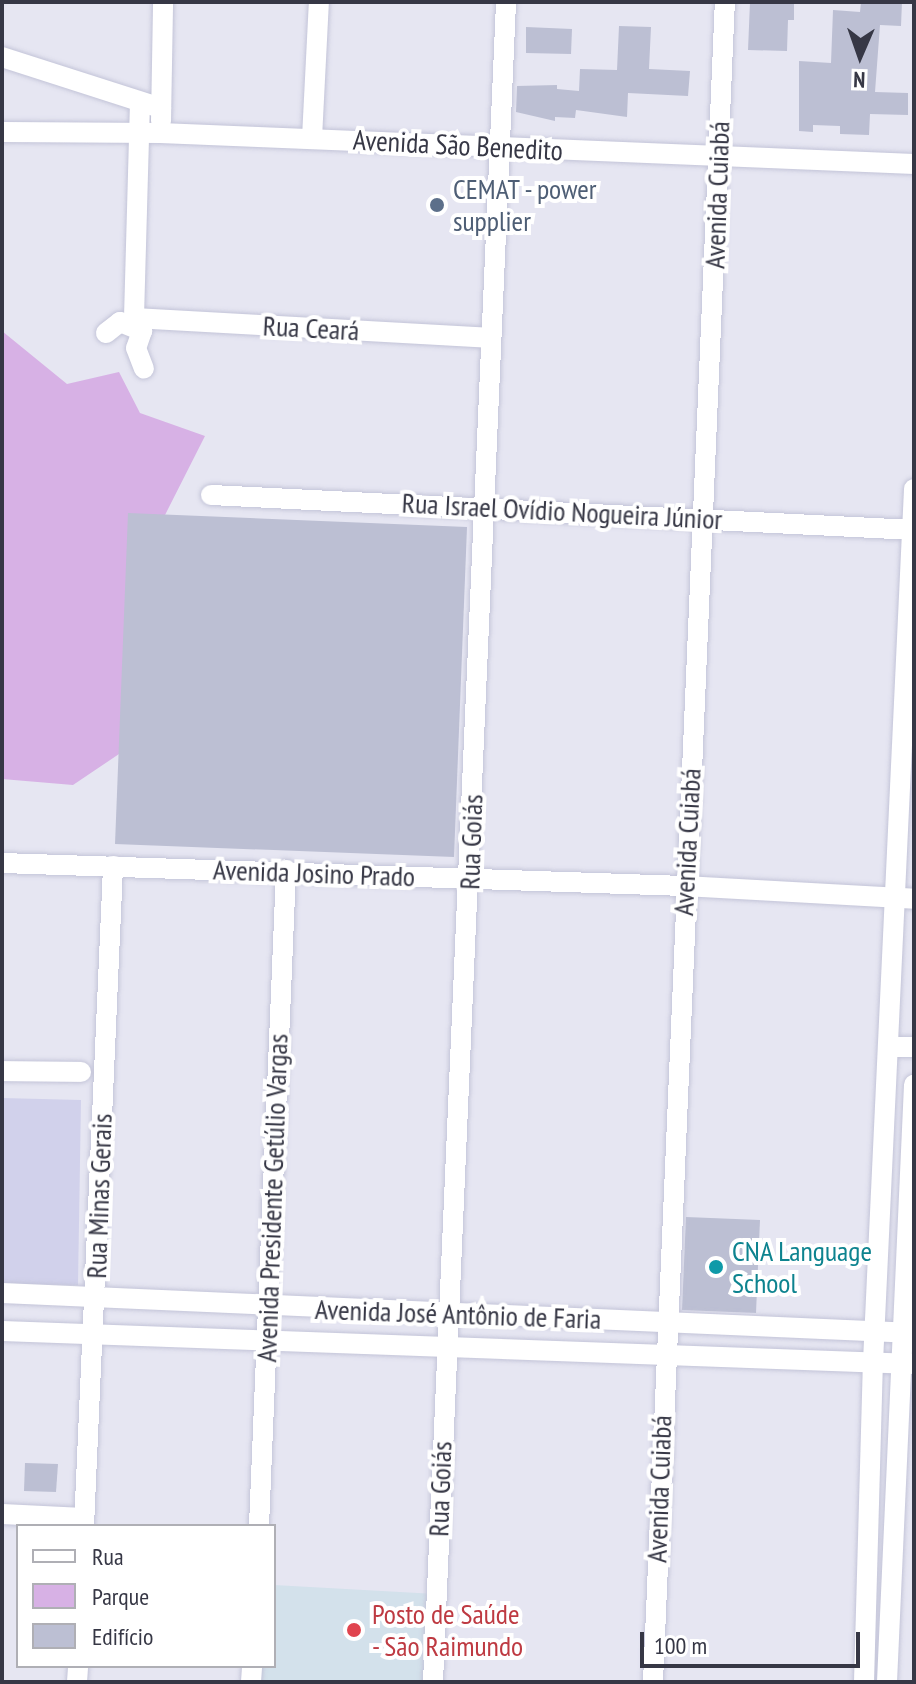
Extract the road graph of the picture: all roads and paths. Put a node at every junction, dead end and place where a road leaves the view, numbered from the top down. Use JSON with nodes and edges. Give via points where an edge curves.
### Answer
{"nodes":[{"id":1,"x":163,"y":2,"type":"edge"},
{"id":2,"x":319,"y":2,"type":"edge"},
{"id":3,"x":506,"y":2,"type":"edge"},
{"id":4,"x":725,"y":2,"type":"edge"},
{"id":5,"x":2,"y":57,"type":"edge"},
{"id":6,"x":140,"y":102,"type":"junction"},
{"id":7,"x":161,"y":108,"type":"junction"},
{"id":8,"x":2,"y":132,"type":"edge"},
{"id":9,"x":138,"y":133,"type":"junction"},
{"id":10,"x":160,"y":133,"type":"junction"},
{"id":11,"x":312,"y":138,"type":"junction"},
{"id":12,"x":498,"y":147,"type":"junction"},
{"id":13,"x":718,"y":157,"type":"junction"},
{"id":14,"x":914,"y":164,"type":"edge"},
{"id":15,"x":138,"y":325,"type":"junction"},
{"id":16,"x":106,"y":333,"type":"dead end"},
{"id":17,"x":488,"y":338,"type":"junction"},
{"id":18,"x":144,"y":369,"type":"dead end"},
{"id":19,"x":914,"y":489,"type":"edge"},
{"id":20,"x":211,"y":495,"type":"dead end"},
{"id":21,"x":483,"y":507,"type":"junction"},
{"id":22,"x":703,"y":518,"type":"junction"},
{"id":23,"x":913,"y":530,"type":"edge"},
{"id":24,"x":2,"y":863,"type":"edge"},
{"id":25,"x":113,"y":866,"type":"junction"},
{"id":26,"x":286,"y":870,"type":"junction"},
{"id":27,"x":470,"y":879,"type":"junction"},
{"id":28,"x":685,"y":886,"type":"junction"},
{"id":29,"x":905,"y":898,"type":"edge"},
{"id":30,"x":890,"y":1047,"type":"junction"},
{"id":31,"x":914,"y":1047,"type":"edge"},
{"id":32,"x":2,"y":1071,"type":"edge"},
{"id":33,"x":81,"y":1072,"type":"dead end"},
{"id":34,"x":914,"y":1085,"type":"edge"},
{"id":35,"x":2,"y":1293,"type":"edge"},
{"id":36,"x":95,"y":1297,"type":"junction"},
{"id":37,"x":267,"y":1306,"type":"junction"},
{"id":38,"x":447,"y":1314,"type":"junction"},
{"id":39,"x":666,"y":1323,"type":"junction"},
{"id":40,"x":2,"y":1331,"type":"edge"},
{"id":41,"x":876,"y":1332,"type":"junction"},
{"id":42,"x":908,"y":1333,"type":"edge"},
{"id":43,"x":93,"y":1335,"type":"junction"},
{"id":44,"x":267,"y":1339,"type":"junction"},
{"id":45,"x":445,"y":1347,"type":"junction"},
{"id":46,"x":664,"y":1356,"type":"junction"},
{"id":47,"x":873,"y":1362,"type":"junction"},
{"id":48,"x":907,"y":1364,"type":"edge"},
{"id":49,"x":2,"y":1514,"type":"edge"},
{"id":50,"x":84,"y":1522,"type":"edge"},
{"id":51,"x":259,"y":1524,"type":"edge"},
{"id":52,"x":433,"y":1682,"type":"edge"},
{"id":53,"x":653,"y":1682,"type":"edge"},
{"id":54,"x":864,"y":1682,"type":"edge"},
{"id":55,"x":887,"y":1682,"type":"edge"}],
"edges":[{"from":1,"to":7,"type":"street"},
{"from":2,"to":11,"type":"street"},
{"from":3,"to":12,"type":"street","name":"Rua Goiás"},
{"from":4,"to":13,"type":"street","name":"Avenida Cuiabá"},
{"from":5,"to":6,"type":"street"},
{"from":6,"to":7,"type":"street"},
{"from":6,"to":9,"type":"street"},
{"from":7,"to":10,"type":"street"},
{"from":8,"to":9,"type":"street","name":"Avenida São Benedito"},
{"from":9,"to":10,"type":"street","name":"Avenida São Benedito"},
{"from":9,"to":15,"type":"street"},
{"from":10,"to":11,"type":"street","name":"Avenida São Benedito"},
{"from":11,"to":12,"type":"street","name":"Avenida São Benedito"},
{"from":12,"to":13,"type":"street","name":"Avenida São Benedito"},
{"from":12,"to":17,"type":"street","name":"Rua Goiás"},
{"from":13,"to":14,"type":"street","name":"Avenida São Benedito"},
{"from":13,"to":22,"type":"street","name":"Avenida Cuiabá"},
{"from":15,"to":16,"type":"street","name":"Rua Ceará","via":[[120,322]]},
{"from":15,"to":17,"type":"street","name":"Rua Ceará"},
{"from":15,"to":18,"type":"street","via":[[136,348]]},
{"from":17,"to":21,"type":"street","name":"Rua Goiás"},
{"from":19,"to":23,"type":"street"},
{"from":20,"to":21,"type":"street","name":"Rua Israel Ovídio Nogueira Júnior"},
{"from":21,"to":22,"type":"street","name":"Rua Israel Ovídio Nogueira Júnior"},
{"from":21,"to":27,"type":"street","name":"Rua Goiás"},
{"from":22,"to":23,"type":"street","name":"Rua Israel Ovídio Nogueira Júnior"},
{"from":22,"to":28,"type":"street","name":"Avenida Cuiabá"},
{"from":23,"to":29,"type":"street"},
{"from":24,"to":25,"type":"street","name":"Avenida Josino Prado"},
{"from":25,"to":26,"type":"street","name":"Avenida Josino Prado"},
{"from":25,"to":36,"type":"street","name":"Rua Minas Gerais"},
{"from":26,"to":27,"type":"street","name":"Avenida Josino Prado"},
{"from":26,"to":37,"type":"street","name":"Avenida Presidente Getúlio Vargas"},
{"from":27,"to":28,"type":"street","name":"Avenida Josino Prado"},
{"from":27,"to":38,"type":"street","name":"Rua Goiás"},
{"from":28,"to":29,"type":"street","name":"Avenida Josino Prado"},
{"from":28,"to":39,"type":"street","name":"Avenida Cuiabá"},
{"from":29,"to":30,"type":"street"},
{"from":30,"to":31,"type":"street"},
{"from":30,"to":41,"type":"street"},
{"from":32,"to":33,"type":"street"},
{"from":34,"to":42,"type":"street"},
{"from":35,"to":36,"type":"street","name":"Avenida José Antônio de Faria"},
{"from":36,"to":37,"type":"street","name":"Avenida José Antônio de Faria"},
{"from":36,"to":43,"type":"street","name":"Rua Minas Gerais"},
{"from":37,"to":38,"type":"street","name":"Avenida José Antônio de Faria"},
{"from":37,"to":44,"type":"street","name":"Avenida Presidente Getúlio Vargas"},
{"from":38,"to":39,"type":"street","name":"Avenida José Antônio de Faria"},
{"from":38,"to":45,"type":"street","name":"Rua Goiás"},
{"from":39,"to":41,"type":"street","name":"Avenida José Antônio de Faria"},
{"from":39,"to":46,"type":"street","name":"Avenida Cuiabá"},
{"from":40,"to":43,"type":"street","name":"Avenida José Antônio de Faria"},
{"from":41,"to":42,"type":"street","name":"Avenida José Antônio de Faria"},
{"from":41,"to":47,"type":"street"},
{"from":42,"to":48,"type":"street"},
{"from":43,"to":44,"type":"street","name":"Avenida José Antônio de Faria"},
{"from":43,"to":50,"type":"street","name":"Rua Minas Gerais"},
{"from":44,"to":45,"type":"street","name":"Avenida José Antônio de Faria"},
{"from":44,"to":51,"type":"street","name":"Avenida Presidente Getúlio Vargas"},
{"from":45,"to":46,"type":"street","name":"Avenida José Antônio de Faria"},
{"from":45,"to":52,"type":"street","name":"Rua Goiás"},
{"from":46,"to":47,"type":"street","name":"Avenida José Antônio de Faria"},
{"from":46,"to":53,"type":"street","name":"Avenida Cuiabá"},
{"from":47,"to":48,"type":"street","name":"Avenida José Antônio de Faria"},
{"from":47,"to":54,"type":"street"},
{"from":48,"to":55,"type":"street"},
{"from":49,"to":50,"type":"street"}]}
